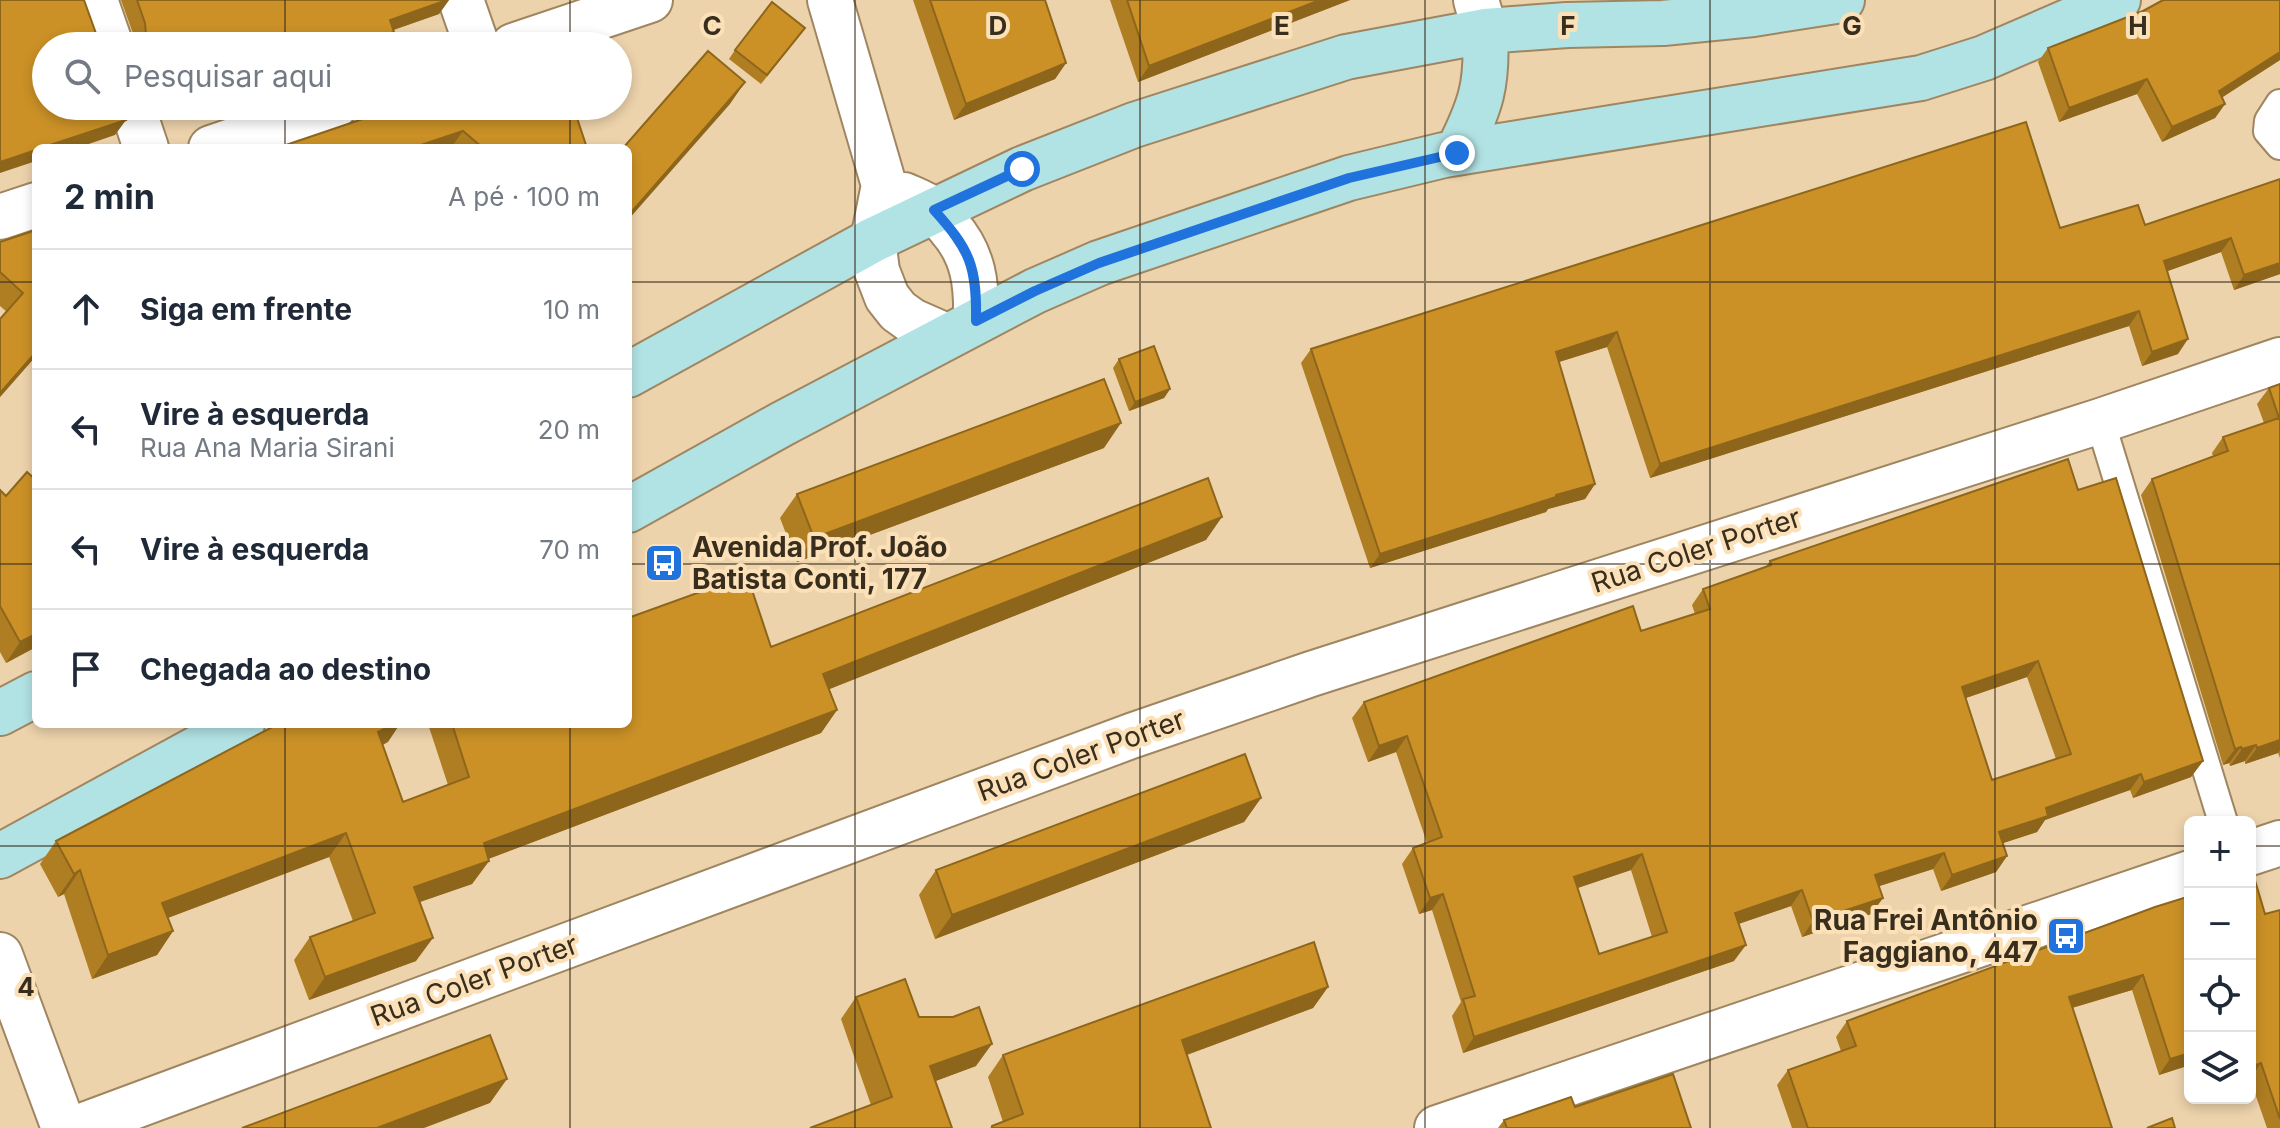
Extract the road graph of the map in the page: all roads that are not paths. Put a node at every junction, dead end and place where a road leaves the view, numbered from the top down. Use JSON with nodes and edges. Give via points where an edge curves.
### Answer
{"nodes":[{"id":1,"x":95,"y":0,"type":"edge"},
{"id":2,"x":461,"y":0,"type":"edge"},
{"id":3,"x":650,"y":0,"type":"edge"},
{"id":4,"x":830,"y":0,"type":"edge"},
{"id":5,"x":1842,"y":0,"type":"edge"},
{"id":6,"x":2118,"y":0,"type":"edge"},
{"id":7,"x":1481,"y":16,"type":"edge"},
{"id":8,"x":106,"y":32,"type":"edge"},
{"id":9,"x":472,"y":32,"type":"edge"},
{"id":10,"x":555,"y":32,"type":"edge"},
{"id":11,"x":137,"y":120,"type":"edge"},
{"id":12,"x":294,"y":120,"type":"edge"},
{"id":13,"x":145,"y":144,"type":"edge"},
{"id":14,"x":223,"y":144,"type":"edge"},
{"id":15,"x":1457,"y":153,"type":"junction"},
{"id":16,"x":884,"y":185,"type":"junction"},
{"id":17,"x":32,"y":206,"type":"edge"},
{"id":18,"x":934,"y":210,"type":"junction"},
{"id":19,"x":0,"y":217,"type":"edge"},
{"id":20,"x":873,"y":240,"type":"junction"},
{"id":21,"x":961,"y":329,"type":"junction"},
{"id":22,"x":2280,"y":360,"type":"edge"},
{"id":23,"x":632,"y":373,"type":"edge"},
{"id":24,"x":2100,"y":421,"type":"junction"},
{"id":25,"x":632,"y":508,"type":"edge"},
{"id":26,"x":32,"y":696,"type":"edge"},
{"id":27,"x":0,"y":713,"type":"edge"},
{"id":28,"x":235,"y":728,"type":"edge"},
{"id":29,"x":2221,"y":816,"type":"edge"},
{"id":30,"x":2280,"y":843,"type":"edge"},
{"id":31,"x":2256,"y":851,"type":"edge"},
{"id":32,"x":0,"y":856,"type":"edge"},
{"id":33,"x":2184,"y":875,"type":"edge"},
{"id":34,"x":0,"y":955,"type":"edge"},
{"id":35,"x":64,"y":1128,"type":"edge"},
{"id":36,"x":76,"y":1128,"type":"edge"},
{"id":37,"x":1437,"y":1128,"type":"edge"}],
"edges":[{"from":1,"to":8,"type":"street"},
{"from":2,"to":9,"type":"street"},
{"from":3,"to":10,"type":"street"},
{"from":4,"to":16,"type":"street"},
{"from":5,"to":7,"type":"main road","via":[[1663,23],[1567,25]]},
{"from":6,"to":15,"type":"main road","via":[[1984,58],[1921,78]]},
{"from":7,"to":15,"type":"main road","via":[[1484,89]]},
{"from":7,"to":18,"type":"main road","via":[[1134,125]]},
{"from":11,"to":13,"type":"street"},
{"from":12,"to":14,"type":"street"},
{"from":15,"to":21,"type":"main road","via":[[1349,178],[1099,263]]},
{"from":16,"to":18,"type":"street"},
{"from":16,"to":20,"type":"street"},
{"from":17,"to":19,"type":"street"},
{"from":18,"to":20,"type":"main road"},
{"from":18,"to":21,"type":"street","via":[[956,235],[973,268],[977,292]]},
{"from":20,"to":21,"type":"street","via":[[877,271],[898,311],[912,321]]},
{"from":20,"to":23,"type":"main road"},
{"from":21,"to":25,"type":"main road"},
{"from":22,"to":24,"type":"street","name":"Rua Coler Porter"},
{"from":24,"to":29,"type":"lane"},
{"from":24,"to":36,"type":"street","name":"Rua Coler Porter","via":[[1131,736]]},
{"from":26,"to":27,"type":"main road"},
{"from":28,"to":32,"type":"main road"},
{"from":30,"to":31,"type":"street"},
{"from":33,"to":37,"type":"street"},
{"from":34,"to":35,"type":"street"}]}
